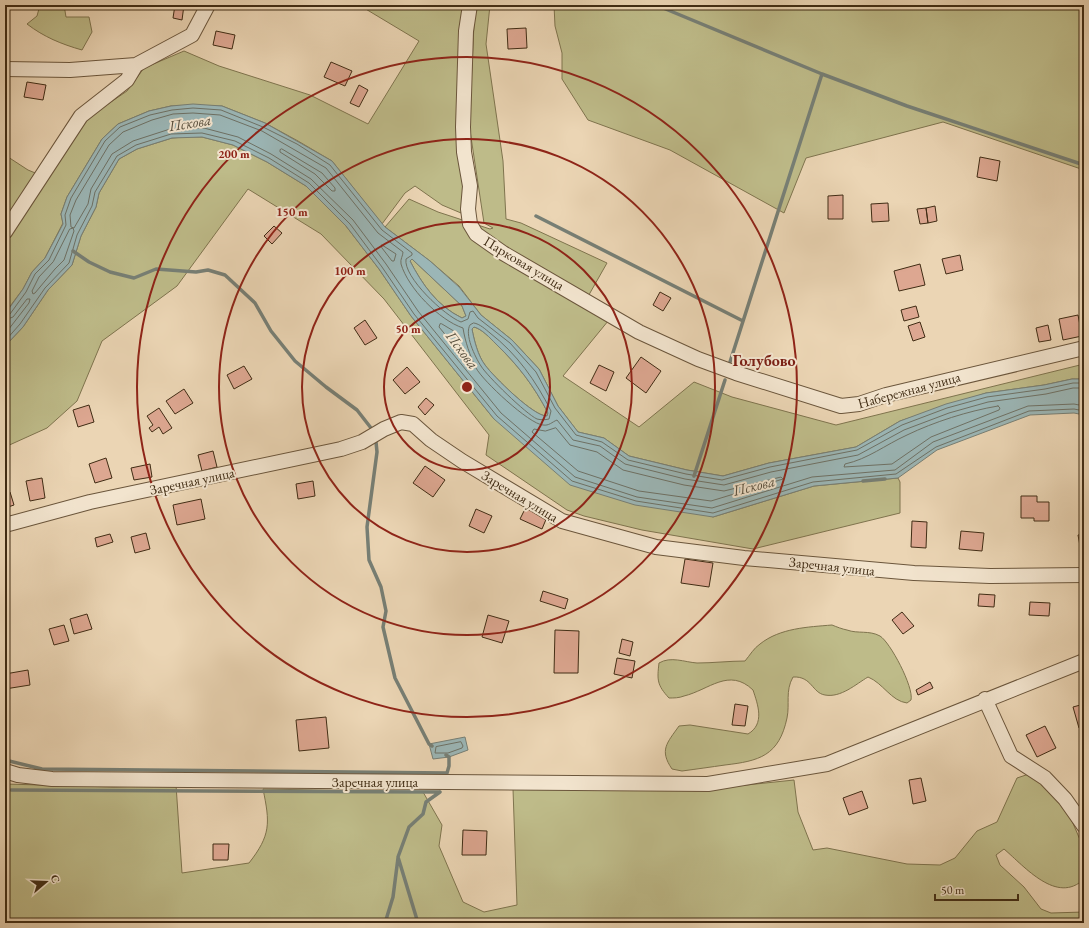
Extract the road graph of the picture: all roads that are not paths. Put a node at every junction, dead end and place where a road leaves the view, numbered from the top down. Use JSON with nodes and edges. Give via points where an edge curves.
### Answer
{"nodes":[{"id":1,"x":208,"y":5,"type":"edge"},
{"id":2,"x":470,"y":5,"type":"edge"},
{"id":3,"x":136,"y":65,"type":"junction"},
{"id":4,"x":5,"y":69,"type":"edge"},
{"id":5,"x":5,"y":232,"type":"edge"},
{"id":6,"x":1084,"y":348,"type":"edge"},
{"id":7,"x":736,"y":373,"type":"joint"},
{"id":8,"x":5,"y":526,"type":"edge"},
{"id":9,"x":1084,"y":575,"type":"edge"},
{"id":10,"x":1084,"y":661,"type":"edge"},
{"id":11,"x":986,"y":699,"type":"junction"},
{"id":12,"x":5,"y":771,"type":"edge"},
{"id":13,"x":1084,"y":826,"type":"edge"}],
"edges":[{"from":1,"to":3,"type":"street","via":[[192,35]]},
{"from":2,"to":7,"type":"street","name":"Парковая улица","via":[[466,31],[463,127],[470,186],[468,209],[470,224],[476,234],[503,253],[638,332]]},
{"from":3,"to":4,"type":"street","via":[[70,70]]},
{"from":3,"to":5,"type":"street","via":[[126,80],[81,116]]},
{"from":6,"to":7,"type":"street","name":"Набережная улица","via":[[886,395],[850,406],[824,402]]},
{"from":8,"to":9,"type":"street","name":"Заречная улица","via":[[90,502],[340,449],[362,442],[401,422],[413,424],[462,461],[562,521],[656,547],[914,573],[990,576]]},
{"from":10,"to":11,"type":"street","name":"Заречная улица"},
{"from":11,"to":12,"type":"street","name":"Заречная улица","via":[[827,764],[708,784],[52,779],[18,776]]},
{"from":11,"to":13,"type":"street","via":[[1011,756],[1045,778],[1065,799]]}]}
